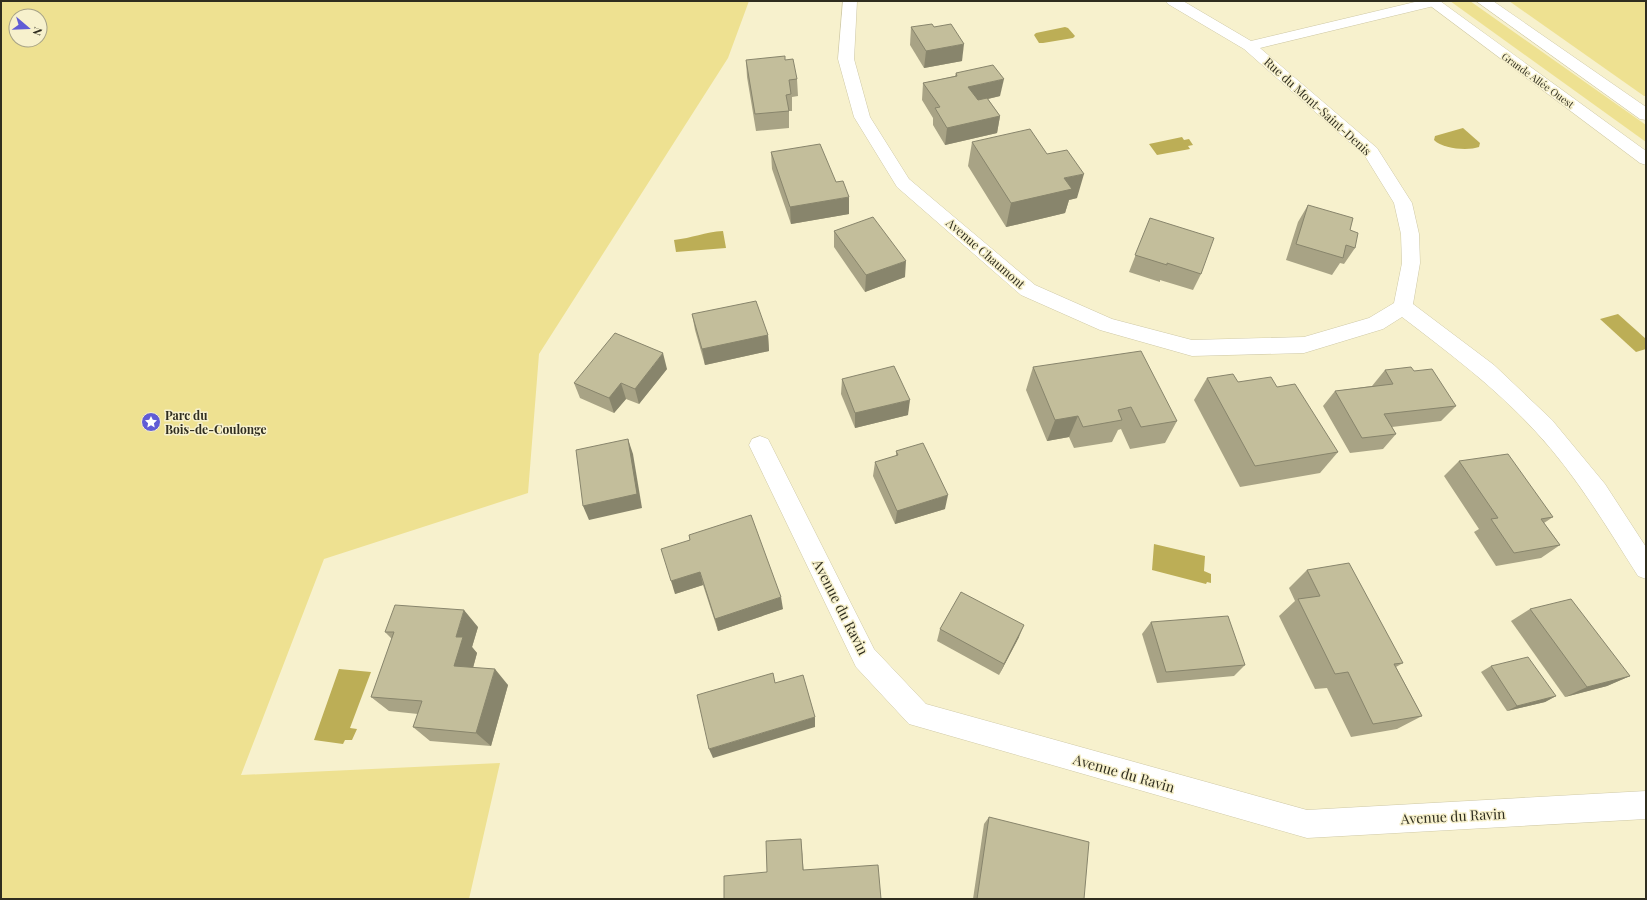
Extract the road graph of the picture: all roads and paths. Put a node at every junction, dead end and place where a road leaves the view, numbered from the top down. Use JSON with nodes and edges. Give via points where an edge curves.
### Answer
{"nodes":[{"id":1,"x":850,"y":1,"type":"edge"},
{"id":2,"x":1173,"y":1,"type":"edge"},
{"id":3,"x":1483,"y":1,"type":"edge"},
{"id":4,"x":1432,"y":2,"type":"edge"},
{"id":5,"x":1249,"y":46,"type":"junction"},
{"id":6,"x":1646,"y":115,"type":"edge"},
{"id":7,"x":1646,"y":159,"type":"edge"},
{"id":8,"x":1403,"y":307,"type":"junction"},
{"id":9,"x":760,"y":445,"type":"dead end"},
{"id":10,"x":1646,"y":568,"type":"edge"},
{"id":11,"x":1646,"y":805,"type":"edge"}],
"edges":[{"from":1,"to":8,"type":"street","name":"Avenue Chaumont","via":[[846,59],[862,117],[903,183],[1028,290],[1107,325],[1192,348],[1304,344],[1376,324]]},
{"from":2,"to":5,"type":"street","name":"Rue du Mont-Saint-Denis"},
{"from":3,"to":6,"type":"street"},
{"from":4,"to":5,"type":"street","name":"Rue du Mont-Saint-Denis"},
{"from":4,"to":7,"type":"street","name":"Grande Allée Ouest"},
{"from":5,"to":8,"type":"street","name":"Rue du Mont-Saint-Denis","via":[[1371,152],[1403,203],[1410,234],[1411,263]]},
{"from":8,"to":10,"type":"street","via":[[1487,371],[1544,426],[1597,491]]},
{"from":9,"to":11,"type":"street","name":"Avenue du Ravin","via":[[866,658],[918,715],[1307,824]]}]}
